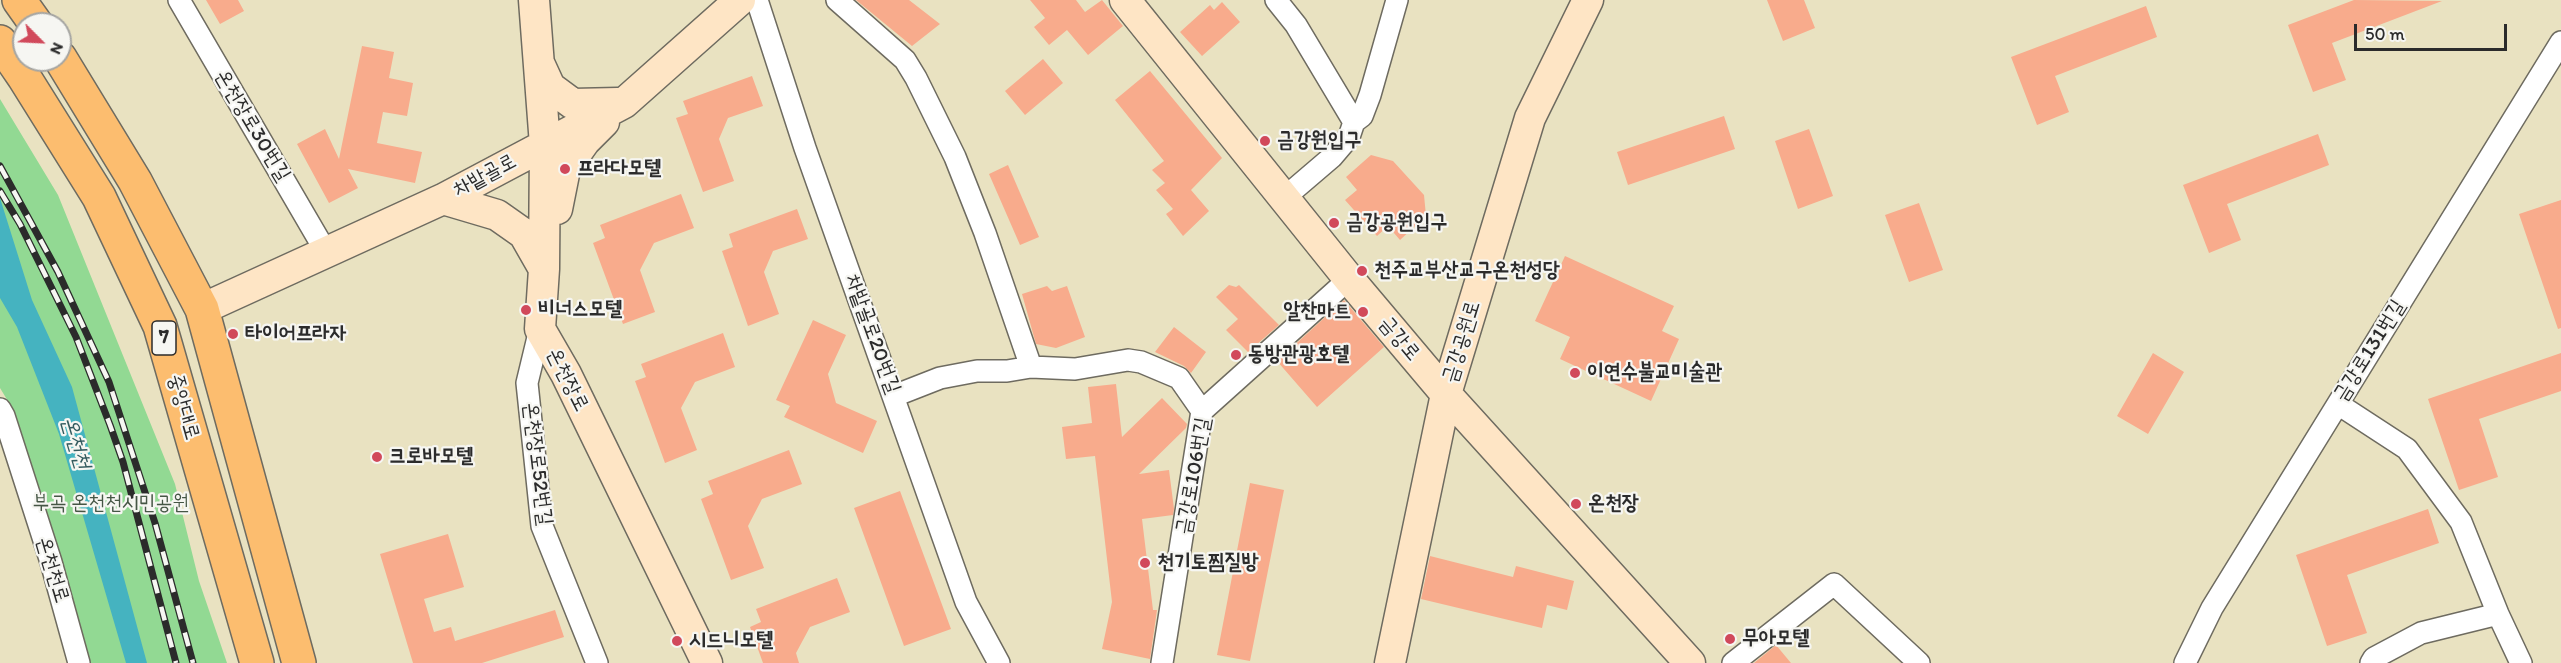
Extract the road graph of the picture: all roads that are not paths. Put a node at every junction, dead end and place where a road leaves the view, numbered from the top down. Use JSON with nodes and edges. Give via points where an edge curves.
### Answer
{"nodes":[{"id":1,"x":179,"y":0,"type":"edge"},
{"id":2,"x":534,"y":0,"type":"edge"},
{"id":3,"x":740,"y":0,"type":"edge"},
{"id":4,"x":757,"y":0,"type":"edge"},
{"id":5,"x":837,"y":0,"type":"edge"},
{"id":6,"x":1125,"y":0,"type":"edge"},
{"id":7,"x":1276,"y":0,"type":"edge"},
{"id":8,"x":1397,"y":0,"type":"edge"},
{"id":9,"x":1588,"y":0,"type":"edge"},
{"id":10,"x":0,"y":42,"type":"edge"},
{"id":11,"x":2561,"y":42,"type":"edge"},
{"id":12,"x":539,"y":63,"type":"junction"},
{"id":13,"x":69,"y":72,"type":"edge"},
{"id":14,"x":624,"y":103,"type":"junction"},
{"id":15,"x":1354,"y":122,"type":"junction"},
{"id":16,"x":545,"y":145,"type":"junction"},
{"id":17,"x":1284,"y":198,"type":"junction"},
{"id":18,"x":443,"y":199,"type":"junction"},
{"id":19,"x":326,"y":252,"type":"junction"},
{"id":20,"x":544,"y":269,"type":"junction"},
{"id":21,"x":1349,"y":279,"type":"junction"},
{"id":22,"x":202,"y":309,"type":"junction"},
{"id":23,"x":540,"y":329,"type":"junction"},
{"id":24,"x":1031,"y":367,"type":"junction"},
{"id":25,"x":1446,"y":394,"type":"junction"},
{"id":26,"x":894,"y":396,"type":"junction"},
{"id":27,"x":2338,"y":404,"type":"junction"},
{"id":28,"x":0,"y":409,"type":"edge"},
{"id":29,"x":1202,"y":411,"type":"junction"},
{"id":30,"x":2498,"y":614,"type":"junction"},
{"id":31,"x":79,"y":663,"type":"edge"},
{"id":32,"x":257,"y":663,"type":"edge"},
{"id":33,"x":299,"y":663,"type":"edge"},
{"id":34,"x":597,"y":663,"type":"edge"},
{"id":35,"x":707,"y":663,"type":"edge"},
{"id":36,"x":999,"y":663,"type":"edge"},
{"id":37,"x":1162,"y":663,"type":"edge"},
{"id":38,"x":1390,"y":663,"type":"edge"},
{"id":39,"x":1690,"y":663,"type":"edge"},
{"id":40,"x":1733,"y":663,"type":"edge"},
{"id":41,"x":1919,"y":663,"type":"edge"},
{"id":42,"x":2185,"y":663,"type":"edge"},
{"id":43,"x":2371,"y":663,"type":"edge"},
{"id":44,"x":2521,"y":663,"type":"edge"}],
"edges":[{"from":1,"to":19,"type":"street","name":"온천장로30번길"},
{"from":2,"to":12,"type":"street","name":"온천장로"},
{"from":3,"to":14,"type":"street","name":"차밭골로"},
{"from":4,"to":26,"type":"street","name":"차밭골로20번길","via":[[805,148]]},
{"from":5,"to":24,"type":"street","via":[[905,60],[916,78],[968,189]]},
{"from":6,"to":17,"type":"street","name":"금강로"},
{"from":7,"to":15,"type":"street","via":[[1296,25]]},
{"from":8,"to":15,"type":"street","via":[[1370,95],[1362,116]]},
{"from":9,"to":25,"type":"street","name":"금강공원로","via":[[1530,118]]},
{"from":10,"to":32,"type":"main road","name":"중앙대로","number":"7","via":[[99,197],[160,326]]},
{"from":11,"to":27,"type":"street","name":"금강로131번길"},
{"from":12,"to":14,"type":"street","via":[[550,87],[573,104]]},
{"from":12,"to":16,"type":"street","name":"온천장로"},
{"from":13,"to":22,"type":"main road","number":"7","via":[[135,181]]},
{"from":14,"to":16,"type":"street","name":"차밭골로"},
{"from":14,"to":20,"type":"street","via":[[585,141],[565,169]]},
{"from":15,"to":17,"type":"street","via":[[1349,137],[1332,157]]},
{"from":16,"to":18,"type":"street","name":"차밭골로"},
{"from":16,"to":20,"type":"street","name":"온천장로"},
{"from":17,"to":21,"type":"street","name":"금강로"},
{"from":18,"to":19,"type":"street","name":"차밭골로"},
{"from":18,"to":20,"type":"street","via":[[497,215],[524,234]]},
{"from":19,"to":22,"type":"street","name":"차밭골로"},
{"from":20,"to":23,"type":"street","name":"온천장로"},
{"from":21,"to":25,"type":"street","name":"금강로"},
{"from":21,"to":29,"type":"street","name":"금강로106번길"},
{"from":22,"to":33,"type":"main road","number":"7"},
{"from":23,"to":34,"type":"street","name":"온천장로52번길","via":[[527,383],[542,526]]},
{"from":23,"to":35,"type":"street","name":"온천장로","via":[[566,374]]},
{"from":24,"to":26,"type":"street","via":[[940,378]]},
{"from":24,"to":29,"type":"street","via":[[1075,369],[1128,360],[1141,362],[1179,378]]},
{"from":25,"to":38,"type":"street","name":"금강공원로"},
{"from":25,"to":39,"type":"street","name":"금강로"},
{"from":26,"to":36,"type":"street","name":"차밭골로20번길","via":[[966,602]]},
{"from":27,"to":30,"type":"street","via":[[2407,449],[2461,522]]},
{"from":27,"to":42,"type":"street","name":"금강로131번길","via":[[2212,608]]},
{"from":28,"to":31,"type":"street","name":"온천천로","via":[[51,562]]},
{"from":29,"to":37,"type":"street","name":"금강로106번길"},
{"from":30,"to":43,"type":"street","via":[[2421,633]]},
{"from":30,"to":44,"type":"street"},
{"from":40,"to":41,"type":"street","via":[[1834,584]]}]}
